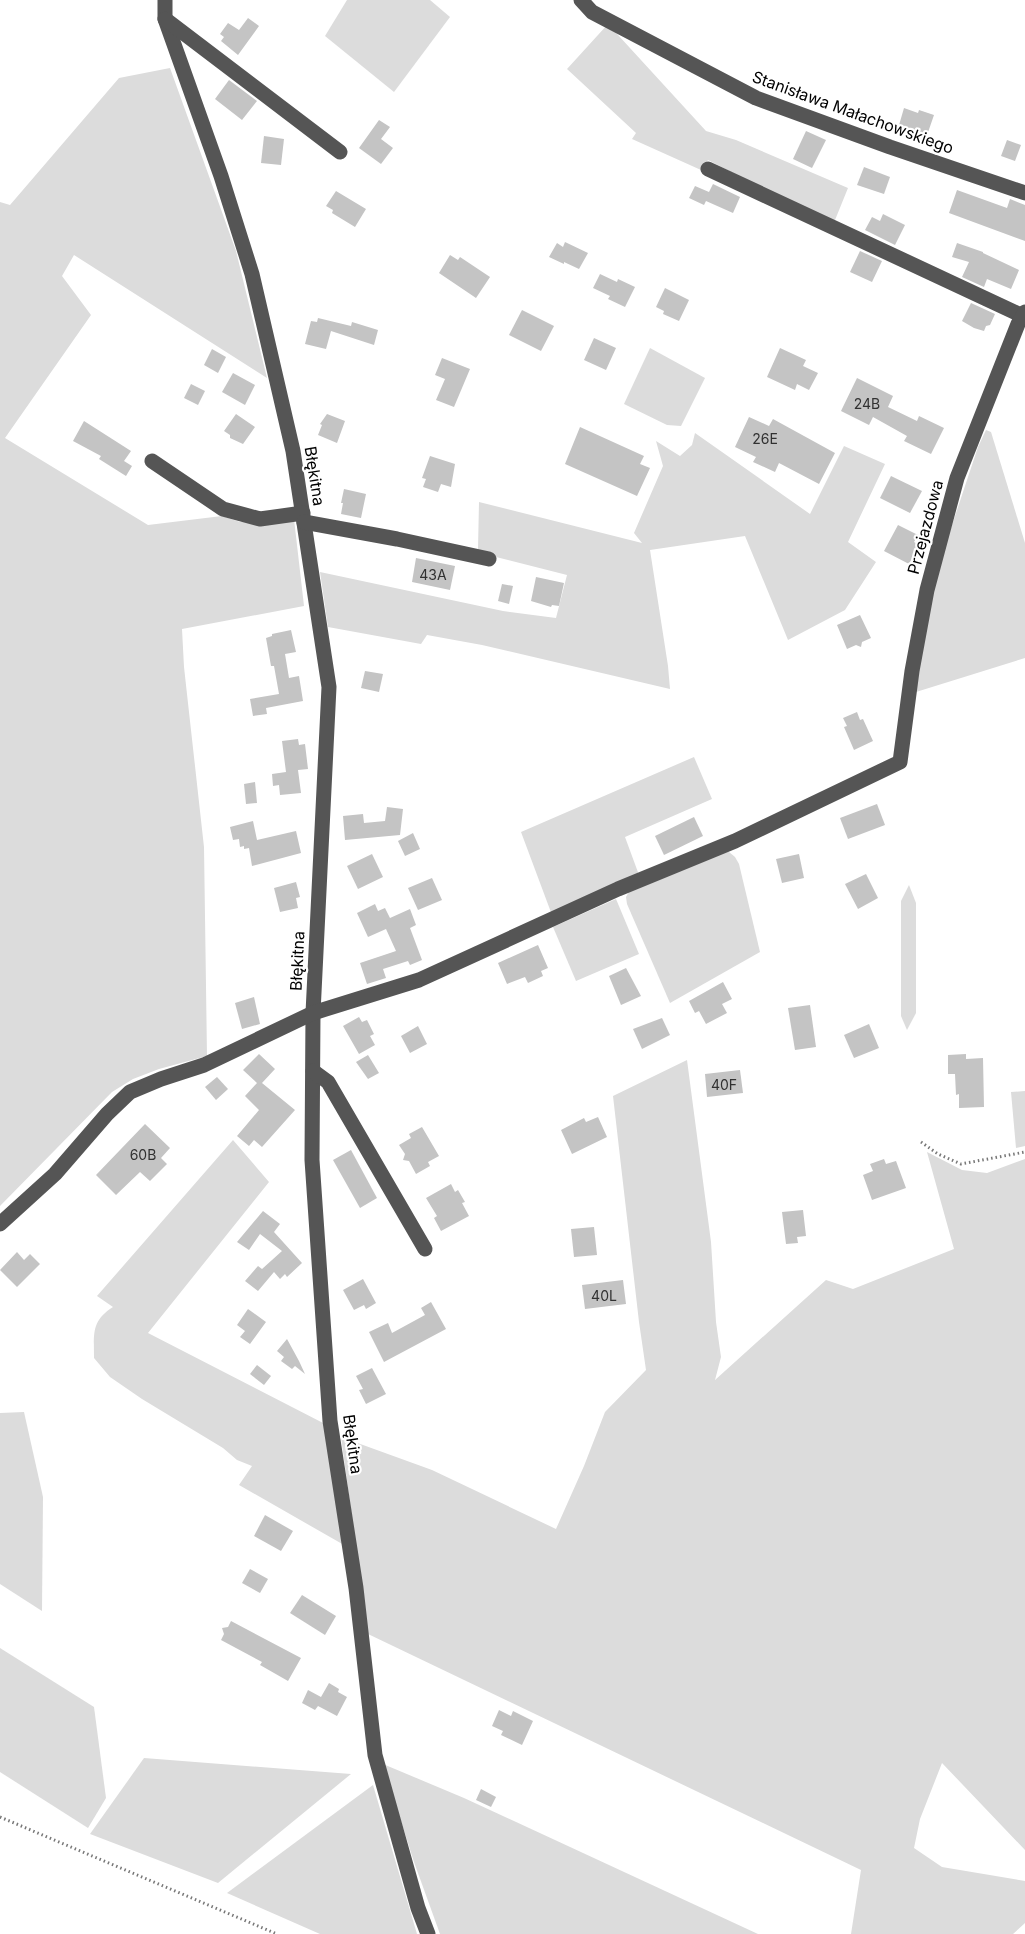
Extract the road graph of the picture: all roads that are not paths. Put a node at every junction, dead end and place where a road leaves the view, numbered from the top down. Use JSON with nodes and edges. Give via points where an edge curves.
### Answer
{"nodes":[{"id":1,"x":165,"y":0,"type":"edge"},
{"id":2,"x":581,"y":0,"type":"edge"},
{"id":3,"x":165,"y":19,"type":"junction"},
{"id":4,"x":340,"y":152,"type":"dead end"},
{"id":5,"x":708,"y":169,"type":"dead end"},
{"id":6,"x":1025,"y":193,"type":"edge"},
{"id":7,"x":1024,"y":314,"type":"edge"},
{"id":8,"x":152,"y":461,"type":"dead end"},
{"id":9,"x":303,"y":518,"type":"junction"},
{"id":10,"x":489,"y":559,"type":"dead end"},
{"id":11,"x":313,"y":1013,"type":"junction"},
{"id":12,"x":313,"y":1071,"type":"junction"},
{"id":13,"x":0,"y":1224,"type":"edge"},
{"id":14,"x":425,"y":1249,"type":"dead end"},
{"id":15,"x":428,"y":1934,"type":"edge"}],
"edges":[{"from":1,"to":3,"type":"street","name":"Błękitna"},
{"from":2,"to":6,"type":"street","name":"Stanisława Małachowskiego","via":[[592,12],[756,98]]},
{"from":3,"to":4,"type":"street"},
{"from":3,"to":9,"type":"street","name":"Błękitna","via":[[252,274],[293,452]]},
{"from":5,"to":7,"type":"street"},
{"from":7,"to":11,"type":"street","name":"Przejazdowa","via":[[957,478],[927,590],[900,762],[735,841],[618,889],[419,980]]},
{"from":8,"to":9,"type":"street","via":[[223,509],[260,519]]},
{"from":9,"to":10,"type":"street"},
{"from":9,"to":11,"type":"street","name":"Błękitna","via":[[329,687]]},
{"from":11,"to":12,"type":"street","name":"Błękitna"},
{"from":11,"to":13,"type":"street","via":[[204,1065],[130,1092],[55,1174]]},
{"from":12,"to":14,"type":"street","via":[[328,1082]]},
{"from":12,"to":15,"type":"street","name":"Błękitna","via":[[312,1160],[330,1421],[356,1588],[375,1755]]}]}
